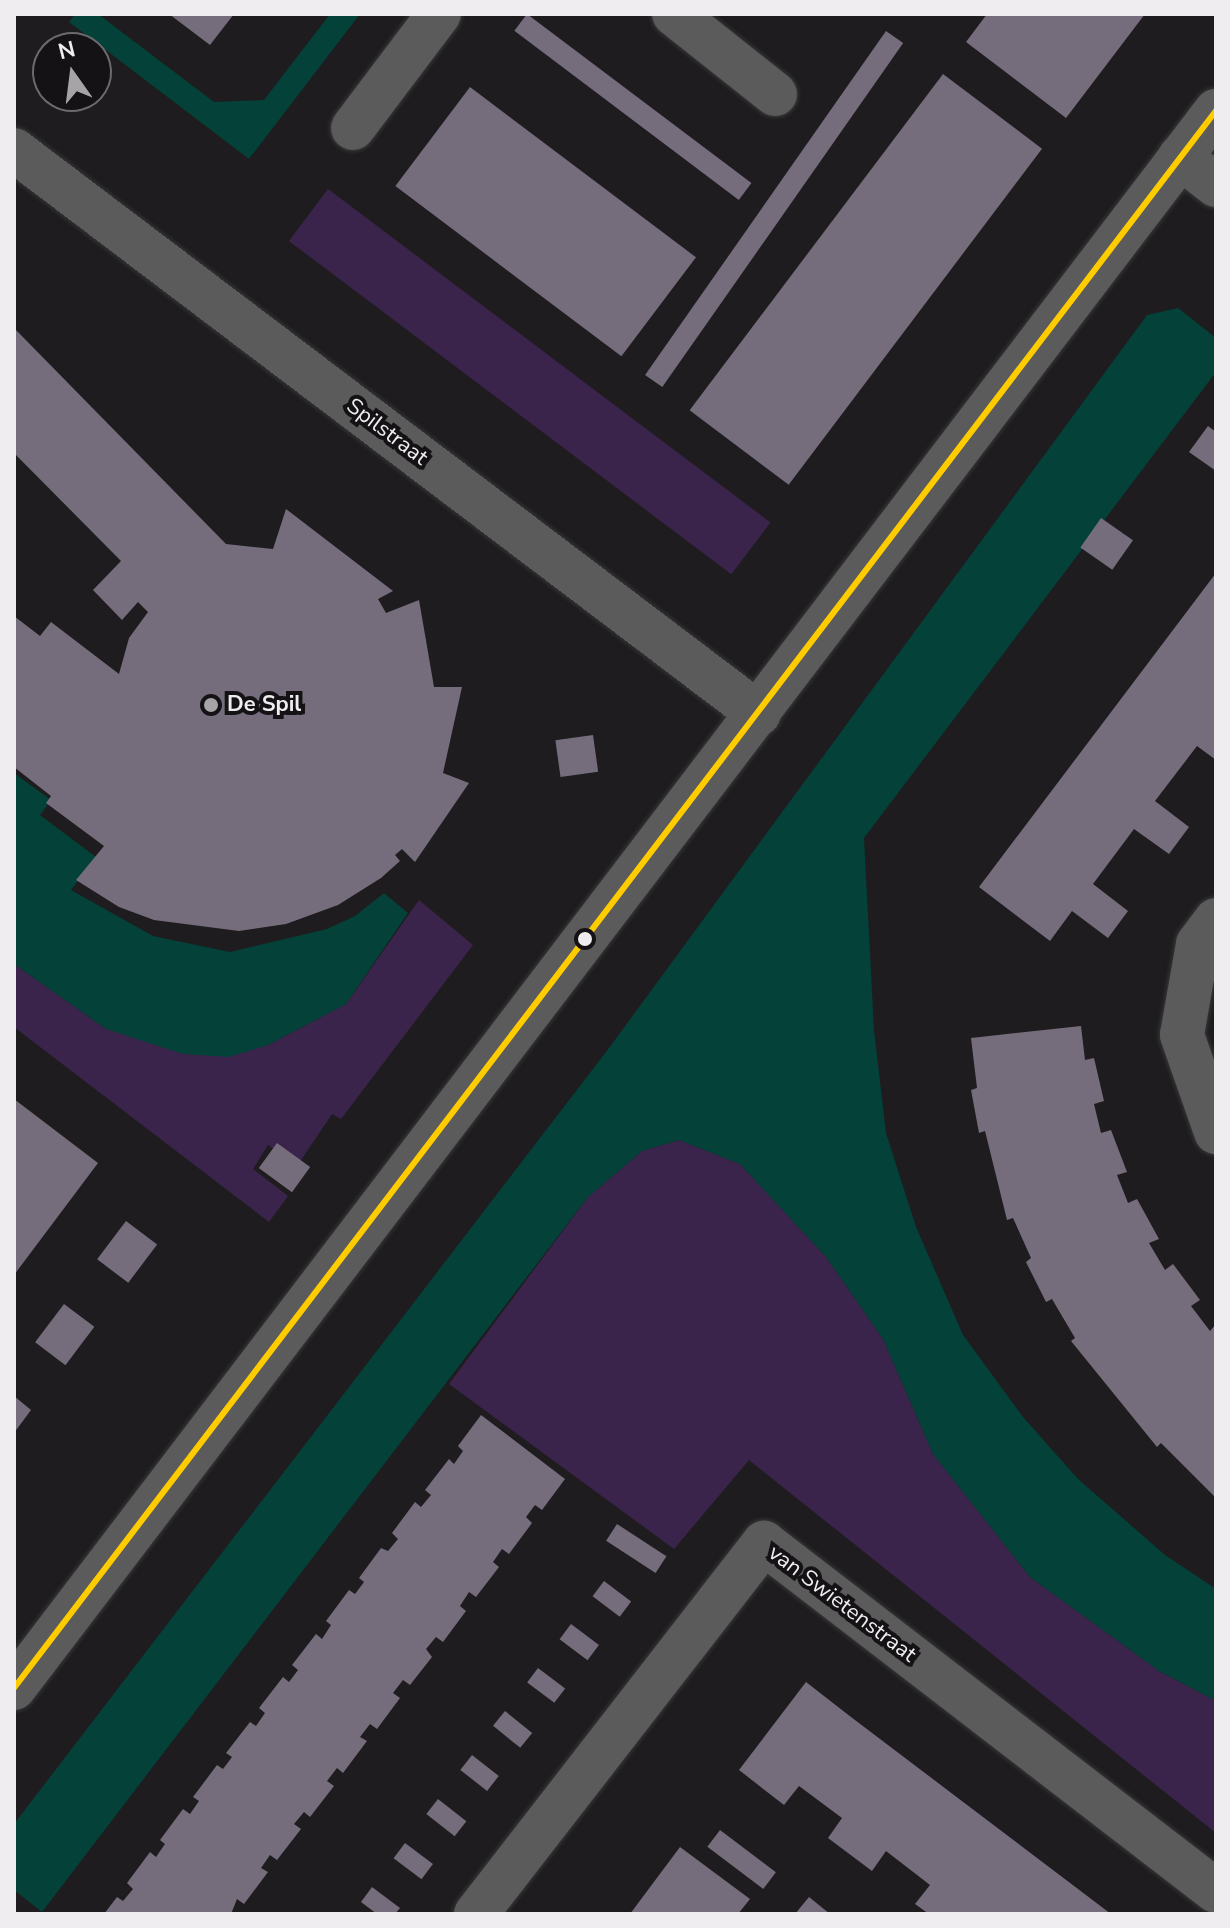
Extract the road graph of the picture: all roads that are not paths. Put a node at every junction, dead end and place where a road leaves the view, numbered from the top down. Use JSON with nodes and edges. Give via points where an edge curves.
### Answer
{"nodes":[{"id":1,"x":439,"y":14,"type":"edge"},
{"id":2,"x":674,"y":14,"type":"edge"},
{"id":3,"x":775,"y":94,"type":"dead end"},
{"id":4,"x":1216,"y":111,"type":"edge"},
{"id":5,"x":353,"y":128,"type":"dead end"},
{"id":6,"x":14,"y":150,"type":"edge"},
{"id":7,"x":1180,"y":157,"type":"junction"},
{"id":8,"x":1216,"y":185,"type":"edge"},
{"id":9,"x":759,"y":714,"type":"junction"},
{"id":10,"x":1216,"y":920,"type":"edge"},
{"id":11,"x":1216,"y":1132,"type":"edge"},
{"id":12,"x":14,"y":1688,"type":"edge"},
{"id":13,"x":1216,"y":1891,"type":"edge"},
{"id":14,"x":476,"y":1914,"type":"edge"}],
"edges":[{"from":1,"to":5,"type":"street"},
{"from":2,"to":3,"type":"street"},
{"from":4,"to":7,"type":"street"},
{"from":6,"to":9,"type":"street","name":"Spilstraat"},
{"from":7,"to":8,"type":"street"},
{"from":7,"to":9,"type":"street"},
{"from":9,"to":12,"type":"street","via":[[401,1174]]},
{"from":10,"to":11,"type":"street","via":[[1198,944],[1182,1035]]},
{"from":13,"to":14,"type":"street","name":"van Swietenstraat","via":[[764,1543]]}]}
